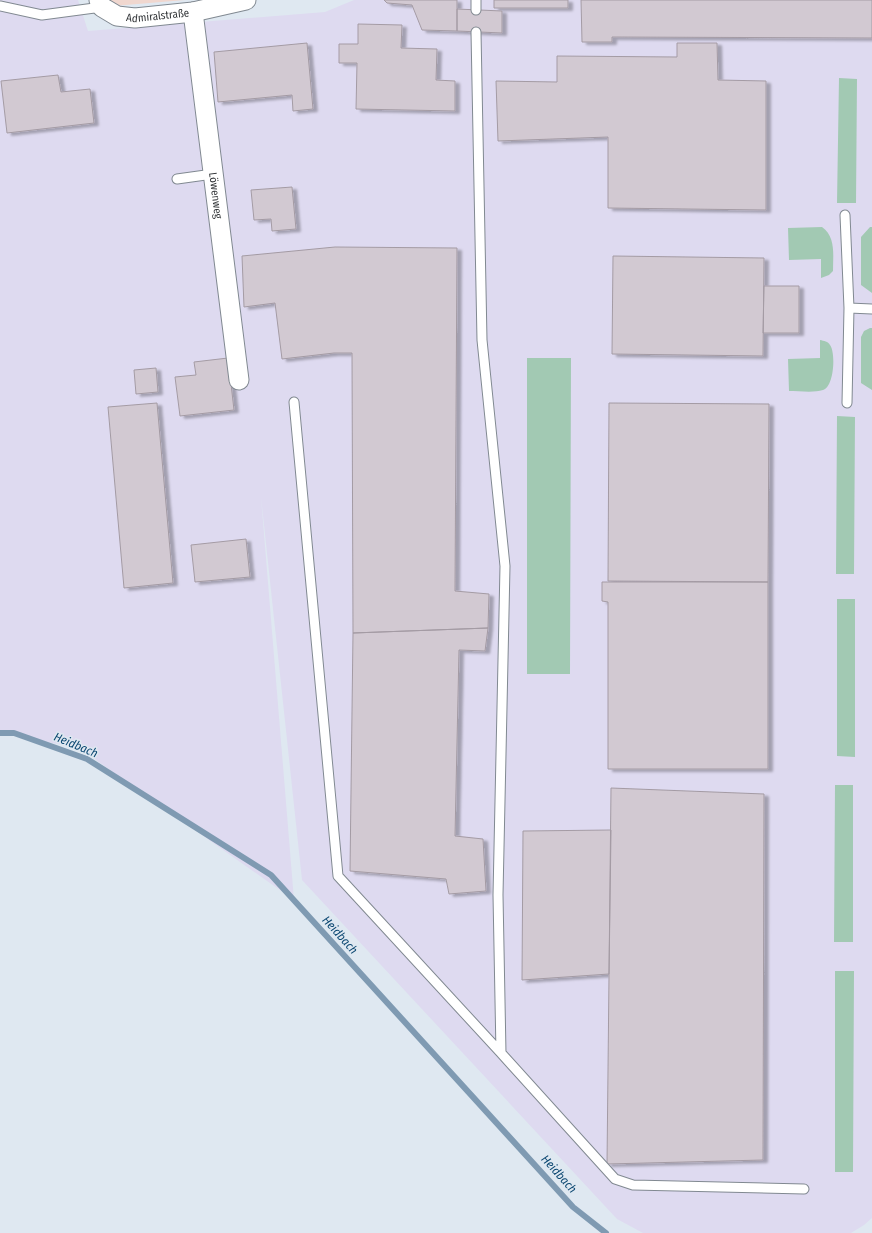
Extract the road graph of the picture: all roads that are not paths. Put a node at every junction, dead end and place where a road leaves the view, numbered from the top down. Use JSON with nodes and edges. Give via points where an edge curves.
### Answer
{"nodes":[{"id":1,"x":246,"y":0,"type":"edge"},
{"id":2,"x":476,"y":0,"type":"edge"},
{"id":3,"x":101,"y":4,"type":"edge"},
{"id":4,"x":0,"y":6,"type":"edge"},
{"id":5,"x":476,"y":10,"type":"dead end"},
{"id":6,"x":193,"y":12,"type":"junction"},
{"id":7,"x":476,"y":32,"type":"dead end"},
{"id":8,"x":213,"y":174,"type":"junction"},
{"id":9,"x":177,"y":179,"type":"dead end"},
{"id":10,"x":845,"y":215,"type":"dead end"},
{"id":11,"x":849,"y":308,"type":"junction"},
{"id":12,"x":872,"y":309,"type":"edge"},
{"id":13,"x":238,"y":380,"type":"dead end"},
{"id":14,"x":294,"y":402,"type":"dead end"},
{"id":15,"x":847,"y":403,"type":"dead end"},
{"id":16,"x":501,"y":1053,"type":"junction"},
{"id":17,"x":804,"y":1189,"type":"dead end"}],
"edges":[{"from":1,"to":6,"type":"street","name":"Admiralstraße"},
{"from":2,"to":5,"type":"lane"},
{"from":3,"to":4,"type":"lane","via":[[42,15]]},
{"from":3,"to":6,"type":"street","name":"Admiralstraße","via":[[117,16],[135,18]]},
{"from":6,"to":8,"type":"street","name":"Löwenweg"},
{"from":7,"to":16,"type":"lane","via":[[482,340],[505,566],[498,895]]},
{"from":8,"to":9,"type":"lane"},
{"from":8,"to":13,"type":"street","name":"Löwenweg"},
{"from":10,"to":11,"type":"lane"},
{"from":11,"to":12,"type":"lane"},
{"from":11,"to":15,"type":"lane"},
{"from":14,"to":16,"type":"lane","via":[[338,876]]},
{"from":16,"to":17,"type":"lane","via":[[615,1179],[633,1185]]}]}
